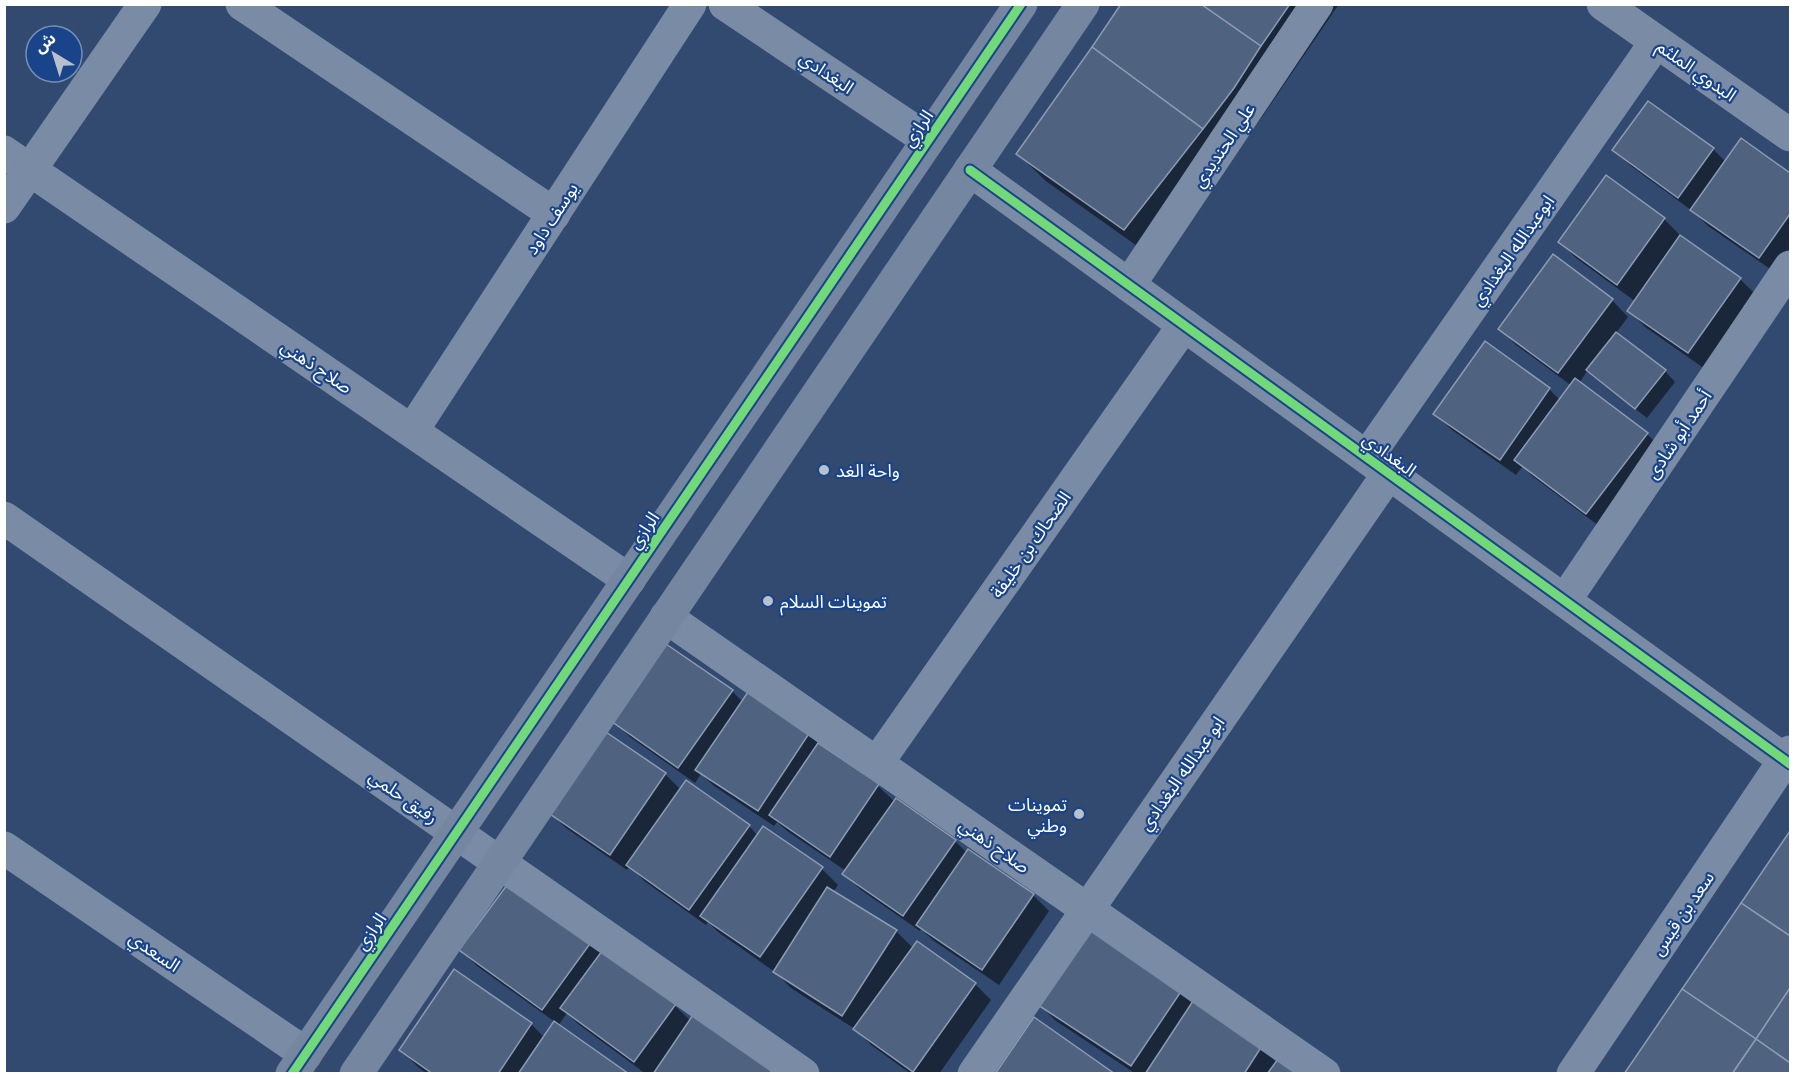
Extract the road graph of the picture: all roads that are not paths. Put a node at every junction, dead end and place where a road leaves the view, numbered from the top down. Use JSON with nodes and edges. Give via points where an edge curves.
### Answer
{"nodes":[{"id":1,"x":145,"y":4,"type":"edge"},
{"id":2,"x":242,"y":4,"type":"edge"},
{"id":3,"x":690,"y":4,"type":"edge"},
{"id":4,"x":1021,"y":4,"type":"edge"},
{"id":5,"x":1083,"y":4,"type":"edge"},
{"id":6,"x":1317,"y":4,"type":"edge"},
{"id":7,"x":1603,"y":4,"type":"edge"},
{"id":8,"x":728,"y":5,"type":"edge"},
{"id":9,"x":1656,"y":42,"type":"junction"},
{"id":10,"x":1791,"y":135,"type":"edge"},
{"id":11,"x":928,"y":140,"type":"junction"},
{"id":12,"x":17,"y":161,"type":"edge"},
{"id":13,"x":970,"y":170,"type":"junction"},
{"id":14,"x":4,"y":207,"type":"edge"},
{"id":15,"x":554,"y":214,"type":"junction"},
{"id":16,"x":1791,"y":267,"type":"edge"},
{"id":17,"x":1129,"y":285,"type":"junction"},
{"id":18,"x":1184,"y":325,"type":"junction"},
{"id":19,"x":412,"y":431,"type":"junction"},
{"id":20,"x":1378,"y":465,"type":"junction"},
{"id":21,"x":4,"y":518,"type":"edge"},
{"id":22,"x":629,"y":580,"type":"junction"},
{"id":23,"x":1565,"y":600,"type":"junction"},
{"id":24,"x":666,"y":617,"type":"junction"},
{"id":25,"x":1789,"y":758,"type":"edge"},
{"id":26,"x":877,"y":763,"type":"junction"},
{"id":27,"x":457,"y":832,"type":"junction"},
{"id":28,"x":4,"y":848,"type":"edge"},
{"id":29,"x":500,"y":863,"type":"junction"},
{"id":30,"x":1087,"y":910,"type":"junction"},
{"id":31,"x":299,"y":1064,"type":"edge"},
{"id":32,"x":356,"y":1074,"type":"edge"},
{"id":33,"x":803,"y":1074,"type":"edge"},
{"id":34,"x":974,"y":1074,"type":"edge"},
{"id":35,"x":1323,"y":1074,"type":"edge"},
{"id":36,"x":1573,"y":1074,"type":"edge"}],
"edges":[{"from":1,"to":12,"type":"street"},
{"from":2,"to":15,"type":"street"},
{"from":3,"to":15,"type":"street","name":"يوسف داود"},
{"from":4,"to":11,"type":"street","name":"الرازي"},
{"from":5,"to":13,"type":"street"},
{"from":6,"to":17,"type":"street","name":"علي الحنديدي"},
{"from":7,"to":9,"type":"street","name":"البدوي الملثم"},
{"from":8,"to":11,"type":"street","name":"البغدادي"},
{"from":9,"to":10,"type":"street","name":"البدوي الملثم"},
{"from":9,"to":20,"type":"street","name":"ابوعبدالله البغدادي"},
{"from":11,"to":22,"type":"street","name":"الرازي"},
{"from":12,"to":14,"type":"street"},
{"from":12,"to":19,"type":"street","name":"صلاح ذهني"},
{"from":13,"to":17,"type":"street","name":"البغدادي"},
{"from":13,"to":24,"type":"street"},
{"from":15,"to":19,"type":"street","name":"يوسف داود"},
{"from":16,"to":23,"type":"street","name":"أحمد أبو شادى"},
{"from":17,"to":18,"type":"street","name":"البغدادي"},
{"from":18,"to":20,"type":"street","name":"البغدادي"},
{"from":18,"to":26,"type":"street","name":"الضحاك بن خليفة"},
{"from":19,"to":22,"type":"street","name":"صلاح ذهني"},
{"from":20,"to":23,"type":"street","name":"البغدادي"},
{"from":20,"to":30,"type":"street","name":"ابو عبدالله البغدادي"},
{"from":21,"to":27,"type":"street","name":"رفيق حلمي"},
{"from":22,"to":27,"type":"street","name":"الرازي"},
{"from":23,"to":25,"type":"street","name":"البغدادي"},
{"from":24,"to":26,"type":"street","name":"صلاح ذهني"},
{"from":24,"to":29,"type":"street"},
{"from":25,"to":36,"type":"street","name":"سعد بن قيس"},
{"from":26,"to":30,"type":"street","name":"صلاح ذهني"},
{"from":27,"to":29,"type":"street","name":"رفيق حلمي"},
{"from":27,"to":31,"type":"street","name":"الرازي"},
{"from":28,"to":31,"type":"street","name":"السعدي"},
{"from":29,"to":32,"type":"street"},
{"from":29,"to":33,"type":"street","name":"رفيق حلمي"},
{"from":30,"to":34,"type":"street","name":"ابو عبدالله البغدادي"},
{"from":30,"to":35,"type":"street","name":"صلاح ذهني"}]}
